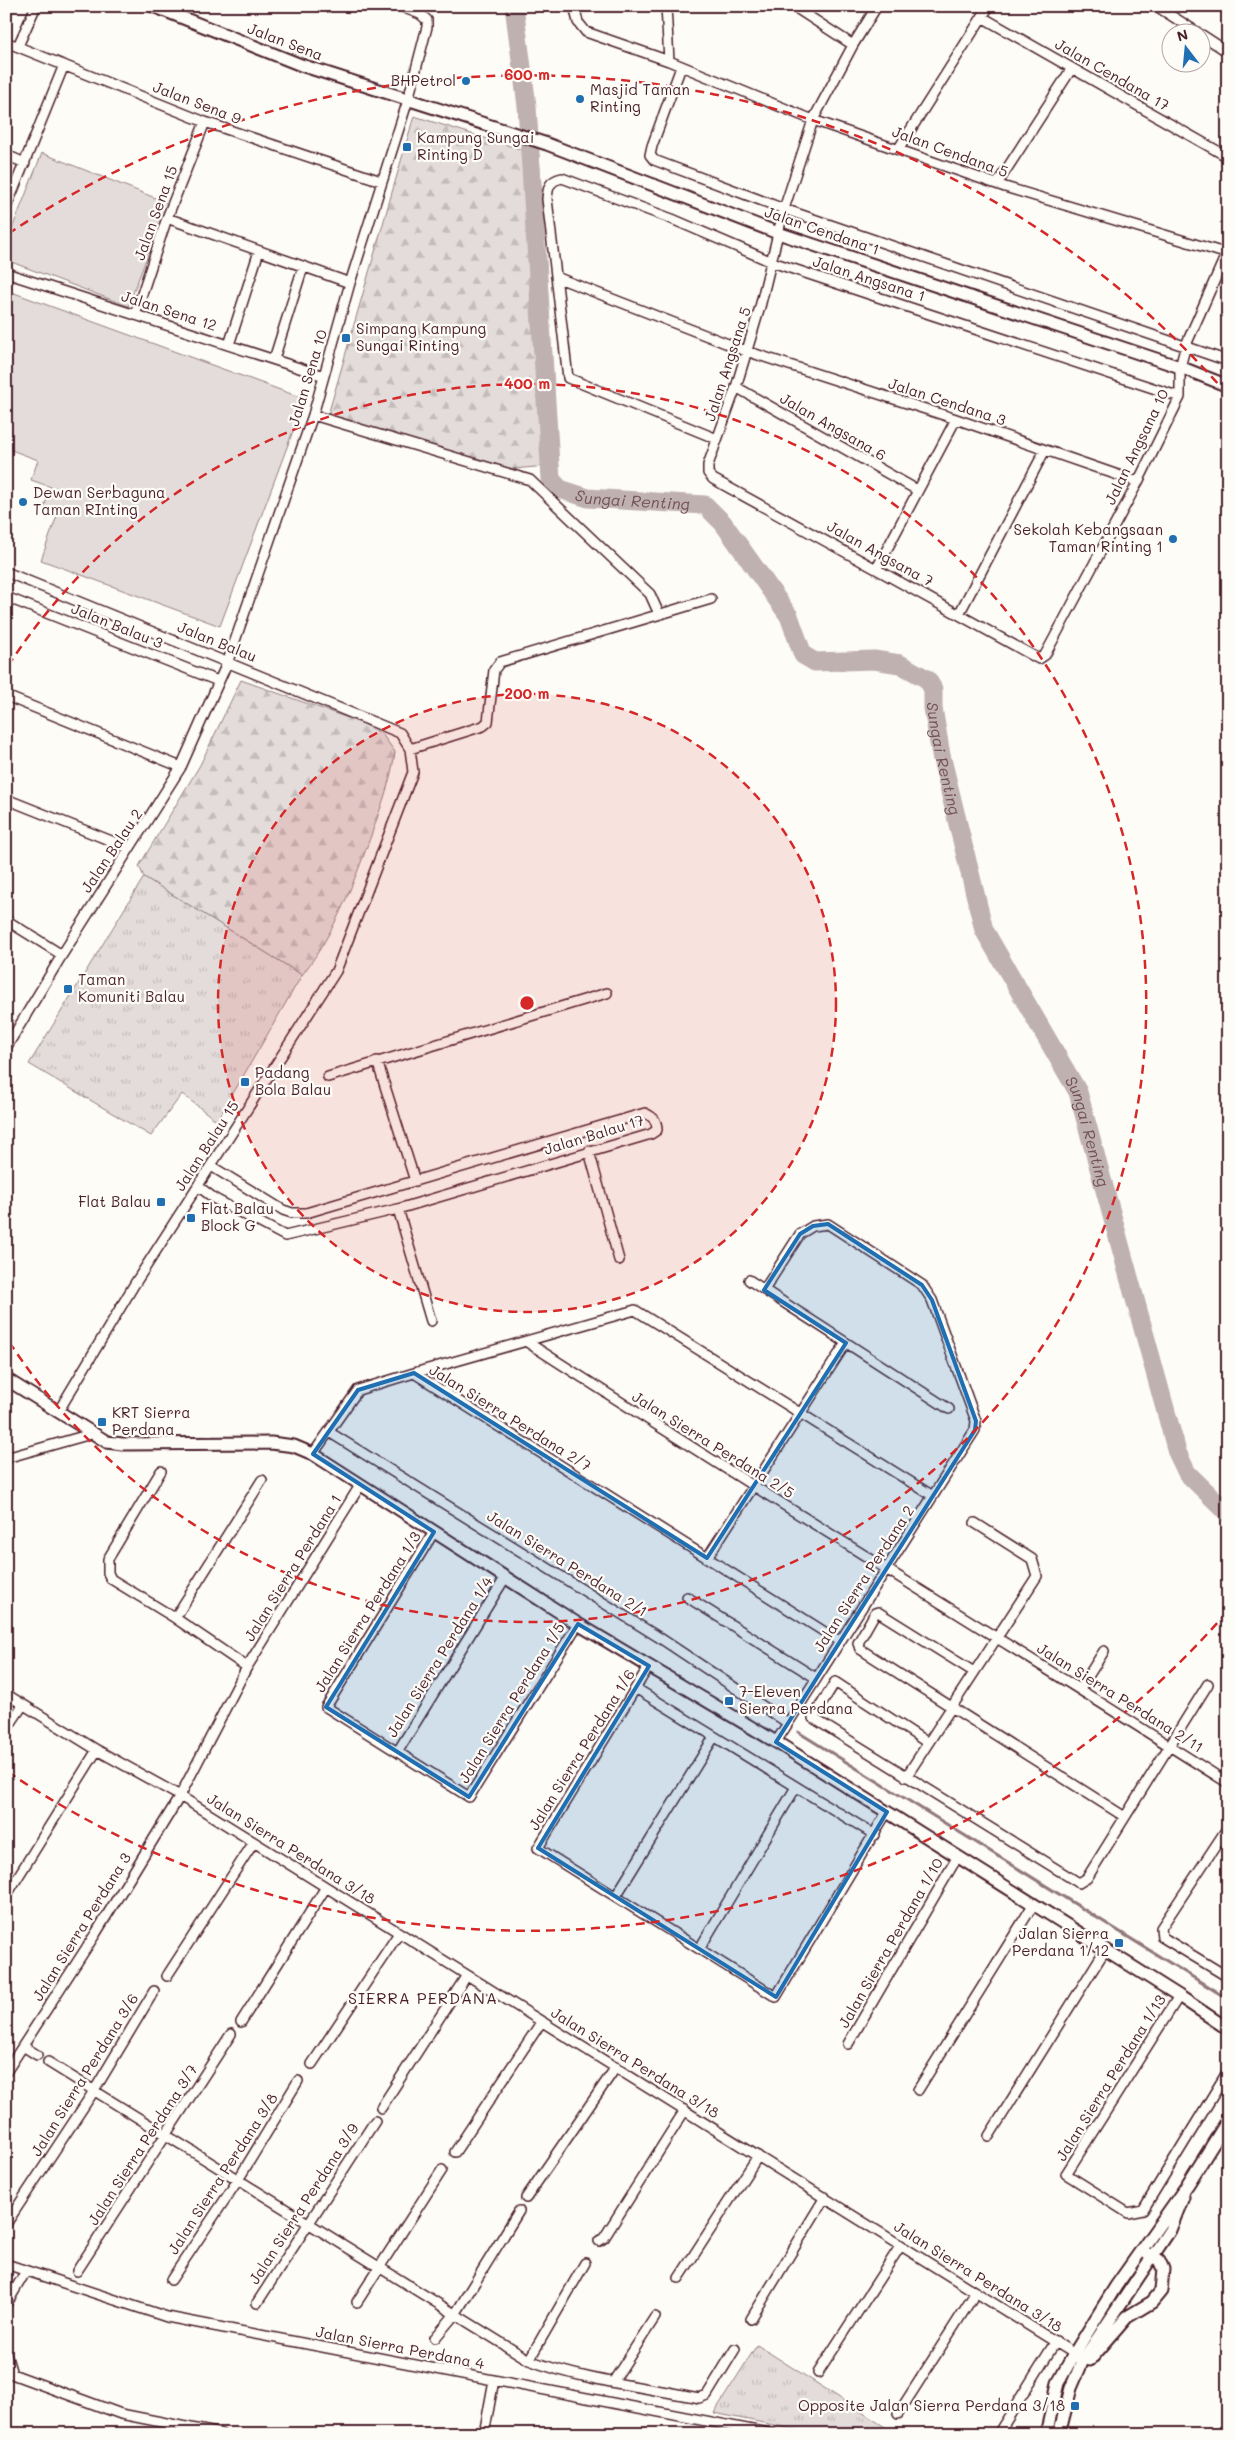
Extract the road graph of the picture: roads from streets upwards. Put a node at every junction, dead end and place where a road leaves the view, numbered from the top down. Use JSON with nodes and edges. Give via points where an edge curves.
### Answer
{"nodes":[{"id":1,"x":36,"y":6,"type":"edge"},
{"id":2,"x":153,"y":6,"type":"edge"},
{"id":3,"x":400,"y":6,"type":"edge"},
{"id":4,"x":574,"y":6,"type":"edge"},
{"id":5,"x":666,"y":6,"type":"edge"},
{"id":6,"x":794,"y":6,"type":"edge"},
{"id":7,"x":877,"y":6,"type":"edge"},
{"id":8,"x":989,"y":6,"type":"edge"},
{"id":9,"x":1156,"y":6,"type":"edge"},
{"id":10,"x":982,"y":17,"type":"junction"},
{"id":11,"x":1181,"y":22,"type":"edge"},
{"id":12,"x":6,"y":42,"type":"edge"},
{"id":13,"x":1212,"y":42,"type":"edge"},
{"id":14,"x":853,"y":45,"type":"junction"},
{"id":15,"x":18,"y":46,"type":"junction"},
{"id":16,"x":1228,"y":52,"type":"edge"},
{"id":17,"x":669,"y":62,"type":"junction"},
{"id":18,"x":64,"y":65,"type":"junction"},
{"id":19,"x":681,"y":67,"type":"junction"},
{"id":20,"x":1072,"y":68,"type":"junction"},
{"id":21,"x":408,"y":100,"type":"junction"},
{"id":22,"x":813,"y":120,"type":"junction"},
{"id":23,"x":205,"y":122,"type":"junction"},
{"id":24,"x":899,"y":148,"type":"junction"},
{"id":25,"x":6,"y":155,"type":"edge"},
{"id":26,"x":1228,"y":158,"type":"edge"},
{"id":27,"x":25,"y":163,"type":"junction"},
{"id":28,"x":381,"y":181,"type":"junction"},
{"id":29,"x":997,"y":184,"type":"junction"},
{"id":30,"x":6,"y":208,"type":"edge"},
{"id":31,"x":784,"y":210,"type":"junction"},
{"id":32,"x":167,"y":218,"type":"junction"},
{"id":33,"x":778,"y":232,"type":"junction"},
{"id":34,"x":259,"y":251,"type":"junction"},
{"id":35,"x":1227,"y":253,"type":"edge"},
{"id":36,"x":772,"y":262,"type":"junction"},
{"id":37,"x":303,"y":267,"type":"junction"},
{"id":38,"x":6,"y":273,"type":"edge"},
{"id":39,"x":556,"y":277,"type":"junction"},
{"id":40,"x":350,"y":283,"type":"junction"},
{"id":41,"x":135,"y":315,"type":"junction"},
{"id":42,"x":229,"y":345,"type":"junction"},
{"id":43,"x":1186,"y":346,"type":"junction"},
{"id":44,"x":746,"y":351,"type":"junction"},
{"id":45,"x":274,"y":360,"type":"junction"},
{"id":46,"x":1228,"y":361,"type":"edge"},
{"id":47,"x":1180,"y":367,"type":"junction"},
{"id":48,"x":324,"y":376,"type":"junction"},
{"id":49,"x":1228,"y":386,"type":"edge"},
{"id":50,"x":736,"y":387,"type":"junction"},
{"id":51,"x":1180,"y":397,"type":"junction"},
{"id":52,"x":313,"y":415,"type":"junction"},
{"id":53,"x":956,"y":419,"type":"junction"},
{"id":54,"x":717,"y":439,"type":"junction"},
{"id":55,"x":1045,"y":450,"type":"junction"},
{"id":56,"x":708,"y":473,"type":"joint"},
{"id":57,"x":1138,"y":482,"type":"junction"},
{"id":58,"x":917,"y":490,"type":"junction"},
{"id":59,"x":877,"y":568,"type":"junction"},
{"id":60,"x":6,"y":572,"type":"edge"},
{"id":61,"x":6,"y":597,"type":"edge"},
{"id":62,"x":711,"y":599,"type":"dead end"},
{"id":63,"x":659,"y":614,"type":"junction"},
{"id":64,"x":958,"y":614,"type":"junction"},
{"id":65,"x":1038,"y":659,"type":"joint"},
{"id":66,"x":228,"y":661,"type":"junction"},
{"id":67,"x":218,"y":681,"type":"junction"},
{"id":68,"x":6,"y":696,"type":"edge"},
{"id":69,"x":410,"y":749,"type":"junction"},
{"id":70,"x":182,"y":767,"type":"junction"},
{"id":71,"x":6,"y":799,"type":"edge"},
{"id":72,"x":129,"y":848,"type":"junction"},
{"id":73,"x":6,"y":920,"type":"edge"},
{"id":74,"x":62,"y":955,"type":"junction"},
{"id":75,"x":607,"y":993,"type":"dead end"},
{"id":76,"x":6,"y":1048,"type":"edge"},
{"id":77,"x":377,"y":1060,"type":"junction"},
{"id":78,"x":328,"y":1077,"type":"dead end"},
{"id":79,"x":589,"y":1151,"type":"junction"},
{"id":80,"x":210,"y":1166,"type":"junction"},
{"id":81,"x":415,"y":1181,"type":"junction"},
{"id":82,"x":198,"y":1186,"type":"junction"},
{"id":83,"x":398,"y":1209,"type":"junction"},
{"id":84,"x":619,"y":1260,"type":"dead end"},
{"id":85,"x":749,"y":1280,"type":"dead end"},
{"id":86,"x":764,"y":1290,"type":"junction"},
{"id":87,"x":431,"y":1320,"type":"dead end"},
{"id":88,"x":527,"y":1342,"type":"junction"},
{"id":89,"x":846,"y":1343,"type":"junction"},
{"id":90,"x":414,"y":1373,"type":"junction"},
{"id":91,"x":6,"y":1380,"type":"edge"},
{"id":92,"x":949,"y":1409,"type":"dead end"},
{"id":93,"x":58,"y":1412,"type":"junction"},
{"id":94,"x":800,"y":1414,"type":"junction"},
{"id":95,"x":329,"y":1432,"type":"junction"},
{"id":96,"x":91,"y":1434,"type":"junction"},
{"id":97,"x":313,"y":1454,"type":"junction"},
{"id":98,"x":6,"y":1458,"type":"edge"},
{"id":99,"x":161,"y":1471,"type":"dead end"},
{"id":100,"x":262,"y":1480,"type":"dead end"},
{"id":101,"x":361,"y":1484,"type":"junction"},
{"id":102,"x":752,"y":1488,"type":"junction"},
{"id":103,"x":933,"y":1496,"type":"junction"},
{"id":104,"x":975,"y":1522,"type":"dead end"},
{"id":105,"x":434,"y":1532,"type":"junction"},
{"id":106,"x":707,"y":1558,"type":"junction"},
{"id":107,"x":887,"y":1569,"type":"junction"},
{"id":108,"x":505,"y":1578,"type":"junction"},
{"id":109,"x":687,"y":1598,"type":"dead end"},
{"id":110,"x":175,"y":1618,"type":"junction"},
{"id":111,"x":578,"y":1624,"type":"junction"},
{"id":112,"x":998,"y":1637,"type":"junction"},
{"id":113,"x":839,"y":1641,"type":"junction"},
{"id":114,"x":1104,"y":1651,"type":"dead end"},
{"id":115,"x":247,"y":1666,"type":"junction"},
{"id":116,"x":649,"y":1666,"type":"junction"},
{"id":117,"x":974,"y":1672,"type":"junction"},
{"id":118,"x":816,"y":1678,"type":"junction"},
{"id":119,"x":1208,"y":1684,"type":"dead end"},
{"id":120,"x":637,"y":1689,"type":"junction"},
{"id":121,"x":1080,"y":1689,"type":"junction"},
{"id":122,"x":6,"y":1694,"type":"edge"},
{"id":123,"x":23,"y":1705,"type":"junction"},
{"id":124,"x":952,"y":1706,"type":"junction"},
{"id":125,"x":788,"y":1723,"type":"junction"},
{"id":126,"x":6,"y":1730,"type":"edge"},
{"id":127,"x":714,"y":1737,"type":"junction"},
{"id":128,"x":776,"y":1742,"type":"junction"},
{"id":129,"x":928,"y":1743,"type":"junction"},
{"id":130,"x":1169,"y":1746,"type":"junction"},
{"id":131,"x":97,"y":1750,"type":"junction"},
{"id":132,"x":398,"y":1751,"type":"junction"},
{"id":133,"x":906,"y":1777,"type":"junction"},
{"id":134,"x":1228,"y":1783,"type":"edge"},
{"id":135,"x":796,"y":1787,"type":"junction"},
{"id":136,"x":180,"y":1796,"type":"junction"},
{"id":137,"x":887,"y":1812,"type":"junction"},
{"id":138,"x":1125,"y":1817,"type":"junction"},
{"id":139,"x":1228,"y":1826,"type":"edge"},
{"id":140,"x":875,"y":1835,"type":"junction"},
{"id":141,"x":254,"y":1842,"type":"junction"},
{"id":142,"x":958,"y":1856,"type":"junction"},
{"id":143,"x":326,"y":1887,"type":"junction"},
{"id":144,"x":6,"y":1896,"type":"edge"},
{"id":145,"x":616,"y":1896,"type":"junction"},
{"id":146,"x":1034,"y":1905,"type":"junction"},
{"id":147,"x":399,"y":1932,"type":"junction"},
{"id":148,"x":700,"y":1948,"type":"junction"},
{"id":149,"x":1105,"y":1950,"type":"junction"},
{"id":150,"x":467,"y":1974,"type":"junction"},
{"id":151,"x":167,"y":1976,"type":"dead end"},
{"id":152,"x":1228,"y":1977,"type":"edge"},
{"id":153,"x":154,"y":1991,"type":"dead end"},
{"id":154,"x":1178,"y":1996,"type":"junction"},
{"id":155,"x":542,"y":2021,"type":"junction"},
{"id":156,"x":241,"y":2022,"type":"dead end"},
{"id":157,"x":1228,"y":2030,"type":"edge"},
{"id":158,"x":231,"y":2034,"type":"dead end"},
{"id":159,"x":848,"y":2044,"type":"dead end"},
{"id":160,"x":23,"y":2046,"type":"junction"},
{"id":161,"x":37,"y":2055,"type":"dead end"},
{"id":162,"x":48,"y":2062,"type":"dead end"},
{"id":163,"x":312,"y":2064,"type":"dead end"},
{"id":164,"x":616,"y":2067,"type":"junction"},
{"id":165,"x":1228,"y":2071,"type":"edge"},
{"id":166,"x":6,"y":2072,"type":"edge"},
{"id":167,"x":298,"y":2081,"type":"dead end"},
{"id":168,"x":94,"y":2090,"type":"junction"},
{"id":169,"x":918,"y":2090,"type":"dead end"},
{"id":170,"x":381,"y":2108,"type":"dead end"},
{"id":171,"x":685,"y":2110,"type":"junction"},
{"id":172,"x":1228,"y":2120,"type":"edge"},
{"id":173,"x":374,"y":2121,"type":"dead end"},
{"id":174,"x":167,"y":2136,"type":"junction"},
{"id":175,"x":990,"y":2136,"type":"dead end"},
{"id":176,"x":455,"y":2152,"type":"dead end"},
{"id":177,"x":758,"y":2156,"type":"junction"},
{"id":178,"x":442,"y":2170,"type":"dead end"},
{"id":179,"x":238,"y":2180,"type":"junction"},
{"id":180,"x":1188,"y":2184,"type":"junction"},
{"id":181,"x":526,"y":2198,"type":"dead end"},
{"id":182,"x":825,"y":2198,"type":"junction"},
{"id":183,"x":519,"y":2211,"type":"dead end"},
{"id":184,"x":6,"y":2224,"type":"edge"},
{"id":185,"x":308,"y":2224,"type":"junction"},
{"id":186,"x":599,"y":2242,"type":"dead end"},
{"id":187,"x":901,"y":2245,"type":"junction"},
{"id":188,"x":1140,"y":2250,"type":"junction"},
{"id":189,"x":1153,"y":2257,"type":"junction"},
{"id":190,"x":585,"y":2263,"type":"dead end"},
{"id":191,"x":6,"y":2264,"type":"edge"},
{"id":192,"x":379,"y":2268,"type":"junction"},
{"id":193,"x":26,"y":2271,"type":"junction"},
{"id":194,"x":77,"y":2271,"type":"dead end"},
{"id":195,"x":679,"y":2278,"type":"dead end"},
{"id":196,"x":171,"y":2280,"type":"dead end"},
{"id":197,"x":976,"y":2292,"type":"junction"},
{"id":198,"x":357,"y":2302,"type":"dead end"},
{"id":199,"x":257,"y":2303,"type":"dead end"},
{"id":200,"x":6,"y":2305,"type":"edge"},
{"id":201,"x":456,"y":2313,"type":"junction"},
{"id":202,"x":655,"y":2317,"type":"dead end"},
{"id":203,"x":751,"y":2320,"type":"dead end"},
{"id":204,"x":435,"y":2338,"type":"dead end"},
{"id":205,"x":1056,"y":2341,"type":"junction"},
{"id":206,"x":735,"y":2349,"type":"dead end"},
{"id":207,"x":6,"y":2354,"type":"edge"},
{"id":208,"x":1079,"y":2357,"type":"junction"},
{"id":209,"x":529,"y":2360,"type":"junction"},
{"id":210,"x":818,"y":2373,"type":"dead end"},
{"id":211,"x":1074,"y":2379,"type":"junction"},
{"id":212,"x":494,"y":2380,"type":"junction"},
{"id":213,"x":614,"y":2382,"type":"junction"},
{"id":214,"x":898,"y":2414,"type":"dead end"},
{"id":215,"x":221,"y":2434,"type":"edge"},
{"id":216,"x":484,"y":2434,"type":"edge"},
{"id":217,"x":773,"y":2434,"type":"edge"},
{"id":218,"x":998,"y":2434,"type":"edge"},
{"id":219,"x":1046,"y":2434,"type":"edge"},
{"id":220,"x":1059,"y":2434,"type":"edge"}],
"edges":[{"from":1,"to":15,"type":"street"},
{"from":2,"to":21,"type":"street","name":"Jalan Sena","via":[[301,65]]},
{"from":3,"to":21,"type":"street","name":"Jalan Sena 10","via":[[420,14],[427,27]]},
{"from":4,"to":17,"type":"street","name":"Jalan Cendana 5","via":[[578,22],[586,32]]},
{"from":5,"to":17,"type":"street"},
{"from":6,"to":14,"type":"street"},
{"from":7,"to":14,"type":"street","name":"Jalan Angsana 5"},
{"from":8,"to":10,"type":"street"},
{"from":9,"to":11,"type":"street"},
{"from":10,"to":20,"type":"street","name":"Jalan Cendana 17"},
{"from":10,"to":24,"type":"street"},
{"from":12,"to":15,"type":"street","name":"Jalan Sena 9"},
{"from":13,"to":16,"type":"street"},
{"from":14,"to":22,"type":"street","name":"Jalan Angsana 5"},
{"from":15,"to":18,"type":"street","name":"Jalan Sena 9"},
{"from":17,"to":19,"type":"street","name":"Jalan Cendana 5"},
{"from":18,"to":23,"type":"street","name":"Jalan Sena 9"},
{"from":18,"to":27,"type":"street"},
{"from":19,"to":22,"type":"street","name":"Jalan Cendana 5"},
{"from":19,"to":31,"type":"street","name":"Jalan Cendana 1","via":[[650,154],[654,160]]},
{"from":20,"to":26,"type":"street","name":"Jalan Cendana 17"},
{"from":20,"to":29,"type":"street"},
{"from":21,"to":28,"type":"street","name":"Jalan Sena 10"},
{"from":21,"to":33,"type":"street","name":"Jalan Cendana 1","via":[[547,144]]},
{"from":22,"to":24,"type":"street","name":"Jalan Cendana 5"},
{"from":22,"to":31,"type":"street","name":"Jalan Angsana 5"},
{"from":23,"to":28,"type":"street","name":"Jalan Sena 9"},
{"from":23,"to":32,"type":"street","name":"Jalan Sena 15"},
{"from":24,"to":29,"type":"street","name":"Jalan Cendana 5"},
{"from":25,"to":27,"type":"street"},
{"from":27,"to":30,"type":"street"},
{"from":28,"to":40,"type":"street","name":"Jalan Sena 10"},
{"from":29,"to":35,"type":"street","name":"Jalan Cendana 5"},
{"from":31,"to":33,"type":"street","name":"Jalan Angsana 5"},
{"from":31,"to":43,"type":"street","name":"Jalan Cendana 1"},
{"from":32,"to":34,"type":"street"},
{"from":32,"to":41,"type":"street","name":"Jalan Sena 15"},
{"from":33,"to":36,"type":"street","name":"Jalan Angsana 5"},
{"from":33,"to":47,"type":"street","name":"Jalan Cendana 1"},
{"from":34,"to":37,"type":"street"},
{"from":34,"to":42,"type":"street"},
{"from":35,"to":43,"type":"street","name":"Jalan Angsana 10"},
{"from":36,"to":39,"type":"street","name":"Jalan Angsana 1","via":[[562,178],[548,186],[547,199]]},
{"from":36,"to":44,"type":"street","name":"Jalan Angsana 5"},
{"from":36,"to":51,"type":"street","name":"Jalan Angsana 1"},
{"from":37,"to":40,"type":"street"},
{"from":37,"to":45,"type":"street"},
{"from":38,"to":41,"type":"street","name":"Jalan Sena 12"},
{"from":39,"to":44,"type":"street","name":"Jalan Cendana 3"},
{"from":39,"to":54,"type":"street","via":[[570,380]]},
{"from":40,"to":48,"type":"street","name":"Jalan Sena 10"},
{"from":41,"to":42,"type":"street","name":"Jalan Sena 12"},
{"from":42,"to":45,"type":"street","name":"Jalan Sena 12"},
{"from":43,"to":46,"type":"street","name":"Jalan Cendana 1"},
{"from":43,"to":47,"type":"street","name":"Jalan Angsana 10"},
{"from":44,"to":50,"type":"street","name":"Jalan Angsana 5"},
{"from":44,"to":53,"type":"street","name":"Jalan Cendana 3"},
{"from":45,"to":48,"type":"street","name":"Jalan Sena 12"},
{"from":47,"to":49,"type":"street","name":"Jalan Cendana 1"},
{"from":47,"to":51,"type":"street","name":"Jalan Angsana 10"},
{"from":48,"to":52,"type":"street","name":"Jalan Sena 10"},
{"from":50,"to":54,"type":"street","name":"Jalan Angsana 5"},
{"from":50,"to":58,"type":"street","name":"Jalan Angsana 6"},
{"from":51,"to":57,"type":"street","name":"Jalan Angsana 10"},
{"from":52,"to":63,"type":"street","via":[[530,480],[650,594]]},
{"from":52,"to":66,"type":"street","name":"Jalan Sena 10"},
{"from":53,"to":55,"type":"street","name":"Jalan Cendana 3"},
{"from":53,"to":58,"type":"street"},
{"from":54,"to":56,"type":"street","name":"Jalan Angsana 5"},
{"from":55,"to":57,"type":"street","name":"Jalan Cendana 3"},
{"from":55,"to":64,"type":"street"},
{"from":56,"to":59,"type":"street","name":"Jalan Angsana 7","via":[[713,479]]},
{"from":57,"to":65,"type":"street","name":"Jalan Angsana 10","via":[[1045,655]]},
{"from":58,"to":59,"type":"street"},
{"from":59,"to":64,"type":"street","name":"Jalan Angsana 7"},
{"from":60,"to":66,"type":"street","name":"Jalan Balau"},
{"from":61,"to":67,"type":"street","name":"Jalan Balau 3"},
{"from":62,"to":63,"type":"street"},
{"from":63,"to":69,"type":"street","via":[[500,662],[494,670],[488,722]]},
{"from":64,"to":65,"type":"street","name":"Jalan Angsana 7"},
{"from":66,"to":67,"type":"street","name":"Jalan Balau 2"},
{"from":66,"to":69,"type":"street","name":"Jalan Balau","via":[[400,733]]},
{"from":67,"to":70,"type":"street","name":"Jalan Balau 2"},
{"from":68,"to":70,"type":"street"},
{"from":69,"to":80,"type":"street","name":"Jalan Balau 15","via":[[413,772],[336,971]]},
{"from":70,"to":72,"type":"street","name":"Jalan Balau 2"},
{"from":71,"to":72,"type":"street"},
{"from":72,"to":74,"type":"street","name":"Jalan Balau 2"},
{"from":73,"to":74,"type":"street"},
{"from":74,"to":76,"type":"street","name":"Jalan Balau 2"},
{"from":75,"to":77,"type":"street"},
{"from":77,"to":78,"type":"street"},
{"from":77,"to":81,"type":"street"},
{"from":79,"to":81,"type":"street","name":"Jalan Balau 17","via":[[652,1134],[657,1130],[657,1123],[645,1113]]},
{"from":79,"to":83,"type":"street","name":"Jalan Balau 17"},
{"from":79,"to":84,"type":"street"},
{"from":80,"to":81,"type":"street","name":"Jalan Balau 17","via":[[292,1213],[306,1213]]},
{"from":80,"to":82,"type":"street","name":"Jalan Balau 15"},
{"from":82,"to":83,"type":"street","name":"Jalan Balau 17","via":[[222,1203],[285,1236]]},
{"from":82,"to":93,"type":"street","name":"Jalan Balau 15"},
{"from":83,"to":87,"type":"street"},
{"from":85,"to":86,"type":"street"},
{"from":86,"to":89,"type":"street"},
{"from":86,"to":103,"type":"street","name":"Jalan Sierra Perdana 2","via":[[800,1234],[828,1224],[922,1285],[932,1300],[976,1421],[975,1430]]},
{"from":88,"to":90,"type":"street"},
{"from":88,"to":94,"type":"street","via":[[635,1310]]},
{"from":88,"to":102,"type":"street","name":"Jalan Sierra Perdana 2/5"},
{"from":89,"to":92,"type":"street"},
{"from":89,"to":94,"type":"street"},
{"from":90,"to":95,"type":"street","name":"Jalan Sierra Perdana 2/7","via":[[358,1390]]},
{"from":90,"to":106,"type":"street","name":"Jalan Sierra Perdana 2/7"},
{"from":91,"to":93,"type":"street"},
{"from":93,"to":96,"type":"street"},
{"from":94,"to":102,"type":"street"},
{"from":94,"to":103,"type":"street"},
{"from":95,"to":97,"type":"street","name":"Jalan Sierra Perdana 2/7"},
{"from":95,"to":125,"type":"street","name":"Jalan Sierra Perdana 2/1","via":[[652,1633]]},
{"from":96,"to":97,"type":"street","via":[[122,1444],[271,1442]]},
{"from":96,"to":98,"type":"street"},
{"from":97,"to":101,"type":"street"},
{"from":99,"to":110,"type":"street","via":[[108,1559],[108,1569],[111,1579]]},
{"from":100,"to":110,"type":"street"},
{"from":101,"to":105,"type":"street"},
{"from":101,"to":115,"type":"street","name":"Jalan Sierra Perdana 1"},
{"from":102,"to":106,"type":"street"},
{"from":102,"to":107,"type":"street","name":"Jalan Sierra Perdana 2/5"},
{"from":103,"to":107,"type":"street","name":"Jalan Sierra Perdana 2"},
{"from":104,"to":112,"type":"street","via":[[1032,1560],[1037,1576]]},
{"from":105,"to":108,"type":"street"},
{"from":105,"to":132,"type":"street","name":"Jalan Sierra Perdana 1/3","via":[[326,1707]]},
{"from":106,"to":113,"type":"street","name":"Jalan Sierra Perdana 2/7"},
{"from":107,"to":112,"type":"street","name":"Jalan Sierra Perdana 2/5"},
{"from":107,"to":113,"type":"street","name":"Jalan Sierra Perdana 2"},
{"from":108,"to":111,"type":"street"},
{"from":108,"to":132,"type":"street","name":"Jalan Sierra Perdana 1/4"},
{"from":109,"to":118,"type":"street"},
{"from":110,"to":115,"type":"street"},
{"from":111,"to":116,"type":"street"},
{"from":111,"to":132,"type":"street","name":"Jalan Sierra Perdana 1/5","via":[[469,1796]]},
{"from":112,"to":117,"type":"street"},
{"from":112,"to":121,"type":"street","name":"Jalan Sierra Perdana 2/11"},
{"from":113,"to":118,"type":"street","name":"Jalan Sierra Perdana 2"},
{"from":114,"to":121,"type":"street"},
{"from":115,"to":136,"type":"street","name":"Jalan Sierra Perdana 1"},
{"from":116,"to":120,"type":"street","name":"Jalan Sierra Perdana 1/6"},
{"from":116,"to":128,"type":"street"},
{"from":117,"to":124,"type":"street"},
{"from":117,"to":124,"type":"street","via":[[875,1613],[858,1643],[860,1649]]},
{"from":118,"to":125,"type":"street","name":"Jalan Sierra Perdana 2"},
{"from":119,"to":130,"type":"street"},
{"from":120,"to":127,"type":"street"},
{"from":120,"to":145,"type":"street","name":"Jalan Sierra Perdana 1/6","via":[[538,1848]]},
{"from":121,"to":130,"type":"street","name":"Jalan Sierra Perdana 2/11"},
{"from":122,"to":123,"type":"street","name":"Jalan Sierra Perdana 3/18"},
{"from":123,"to":126,"type":"street"},
{"from":123,"to":131,"type":"street","name":"Jalan Sierra Perdana 3/18"},
{"from":124,"to":129,"type":"street"},
{"from":124,"to":138,"type":"street"},
{"from":125,"to":128,"type":"street","name":"Jalan Sierra Perdana 2"},
{"from":127,"to":135,"type":"street"},
{"from":127,"to":145,"type":"street"},
{"from":128,"to":137,"type":"street"},
{"from":129,"to":133,"type":"street"},
{"from":129,"to":133,"type":"street","via":[[835,1682],[813,1718]]},
{"from":130,"to":134,"type":"street","name":"Jalan Sierra Perdana 2/11"},
{"from":130,"to":138,"type":"street"},
{"from":131,"to":136,"type":"street","name":"Jalan Sierra Perdana 3/18"},
{"from":131,"to":144,"type":"street"},
{"from":133,"to":138,"type":"street","via":[[1080,1883],[1087,1878]]},
{"from":135,"to":140,"type":"street"},
{"from":135,"to":148,"type":"street"},
{"from":136,"to":141,"type":"street","name":"Jalan Sierra Perdana 3/18"},
{"from":136,"to":160,"type":"street","name":"Jalan Sierra Perdana 3"},
{"from":137,"to":140,"type":"street"},
{"from":137,"to":142,"type":"street"},
{"from":139,"to":152,"type":"street","via":[[1161,1928],[1162,1937]]},
{"from":140,"to":148,"type":"street","via":[[776,1997]]},
{"from":141,"to":143,"type":"street","name":"Jalan Sierra Perdana 3/18"},
{"from":141,"to":151,"type":"street"},
{"from":142,"to":146,"type":"street"},
{"from":142,"to":159,"type":"street","name":"Jalan Sierra Perdana 1/10"},
{"from":143,"to":147,"type":"street","name":"Jalan Sierra Perdana 3/18"},
{"from":143,"to":156,"type":"street"},
{"from":145,"to":148,"type":"street"},
{"from":146,"to":149,"type":"street"},
{"from":146,"to":169,"type":"street"},
{"from":147,"to":150,"type":"street","name":"Jalan Sierra Perdana 3/18"},
{"from":147,"to":163,"type":"street"},
{"from":149,"to":154,"type":"street"},
{"from":149,"to":175,"type":"street"},
{"from":150,"to":155,"type":"street","name":"Jalan Sierra Perdana 3/18"},
{"from":150,"to":170,"type":"street"},
{"from":153,"to":168,"type":"street","name":"Jalan Sierra Perdana 3/6"},
{"from":154,"to":157,"type":"street"},
{"from":154,"to":165,"type":"street","name":"Jalan Sierra Perdana 1/13","via":[[1066,2174],[1128,2213],[1143,2210]]},
{"from":155,"to":164,"type":"street","name":"Jalan Sierra Perdana 3/18"},
{"from":155,"to":176,"type":"street"},
{"from":158,"to":174,"type":"street","name":"Jalan Sierra Perdana 3/7"},
{"from":160,"to":161,"type":"street"},
{"from":160,"to":166,"type":"street","name":"Jalan Sierra Perdana 3"},
{"from":162,"to":168,"type":"street"},
{"from":164,"to":171,"type":"street","name":"Jalan Sierra Perdana 3/18"},
{"from":164,"to":181,"type":"street"},
{"from":167,"to":179,"type":"street","name":"Jalan Sierra Perdana 3/8"},
{"from":168,"to":174,"type":"street"},
{"from":168,"to":184,"type":"street","name":"Jalan Sierra Perdana 3/6"},
{"from":171,"to":177,"type":"street","name":"Jalan Sierra Perdana 3/18"},
{"from":171,"to":186,"type":"street"},
{"from":172,"to":180,"type":"street"},
{"from":173,"to":185,"type":"street","name":"Jalan Sierra Perdana 3/9"},
{"from":174,"to":179,"type":"street"},
{"from":174,"to":194,"type":"street","name":"Jalan Sierra Perdana 3/7"},
{"from":177,"to":182,"type":"street","name":"Jalan Sierra Perdana 3/18"},
{"from":177,"to":195,"type":"street"},
{"from":178,"to":192,"type":"street"},
{"from":179,"to":185,"type":"street"},
{"from":179,"to":196,"type":"street","name":"Jalan Sierra Perdana 3/8"},
{"from":180,"to":188,"type":"street"},
{"from":180,"to":189,"type":"street","via":[[1170,2230]]},
{"from":182,"to":187,"type":"street","name":"Jalan Sierra Perdana 3/18"},
{"from":182,"to":203,"type":"street"},
{"from":183,"to":201,"type":"street"},
{"from":185,"to":192,"type":"street"},
{"from":185,"to":199,"type":"street","name":"Jalan Sierra Perdana 3/9"},
{"from":187,"to":197,"type":"street","name":"Jalan Sierra Perdana 3/18"},
{"from":187,"to":210,"type":"street"},
{"from":188,"to":189,"type":"street"},
{"from":188,"to":208,"type":"street"},
{"from":189,"to":208,"type":"street"},
{"from":189,"to":211,"type":"street","via":[[1159,2260],[1163,2269],[1161,2291],[1152,2302],[1127,2317]]},
{"from":190,"to":209,"type":"street"},
{"from":191,"to":193,"type":"street","name":"Jalan Sierra Perdana 4"},
{"from":192,"to":198,"type":"street"},
{"from":192,"to":201,"type":"street"},
{"from":193,"to":200,"type":"street"},
{"from":193,"to":212,"type":"street","name":"Jalan Sierra Perdana 4","via":[[167,2317]]},
{"from":197,"to":205,"type":"street","name":"Jalan Sierra Perdana 3/18"},
{"from":197,"to":214,"type":"street"},
{"from":201,"to":204,"type":"street"},
{"from":201,"to":209,"type":"street"},
{"from":202,"to":213,"type":"street"},
{"from":205,"to":208,"type":"street","name":"Jalan Sierra Perdana 3/18"},
{"from":205,"to":218,"type":"street"},
{"from":206,"to":213,"type":"street","via":[[707,2395],[699,2398]]},
{"from":207,"to":215,"type":"street","via":[[12,2374],[136,2418]]},
{"from":208,"to":211,"type":"street"},
{"from":208,"to":219,"type":"street","via":[[1058,2383]]},
{"from":209,"to":213,"type":"street"},
{"from":211,"to":220,"type":"street"},
{"from":212,"to":216,"type":"street"},
{"from":212,"to":217,"type":"street","name":"Jalan Sierra Perdana 4"}]}
